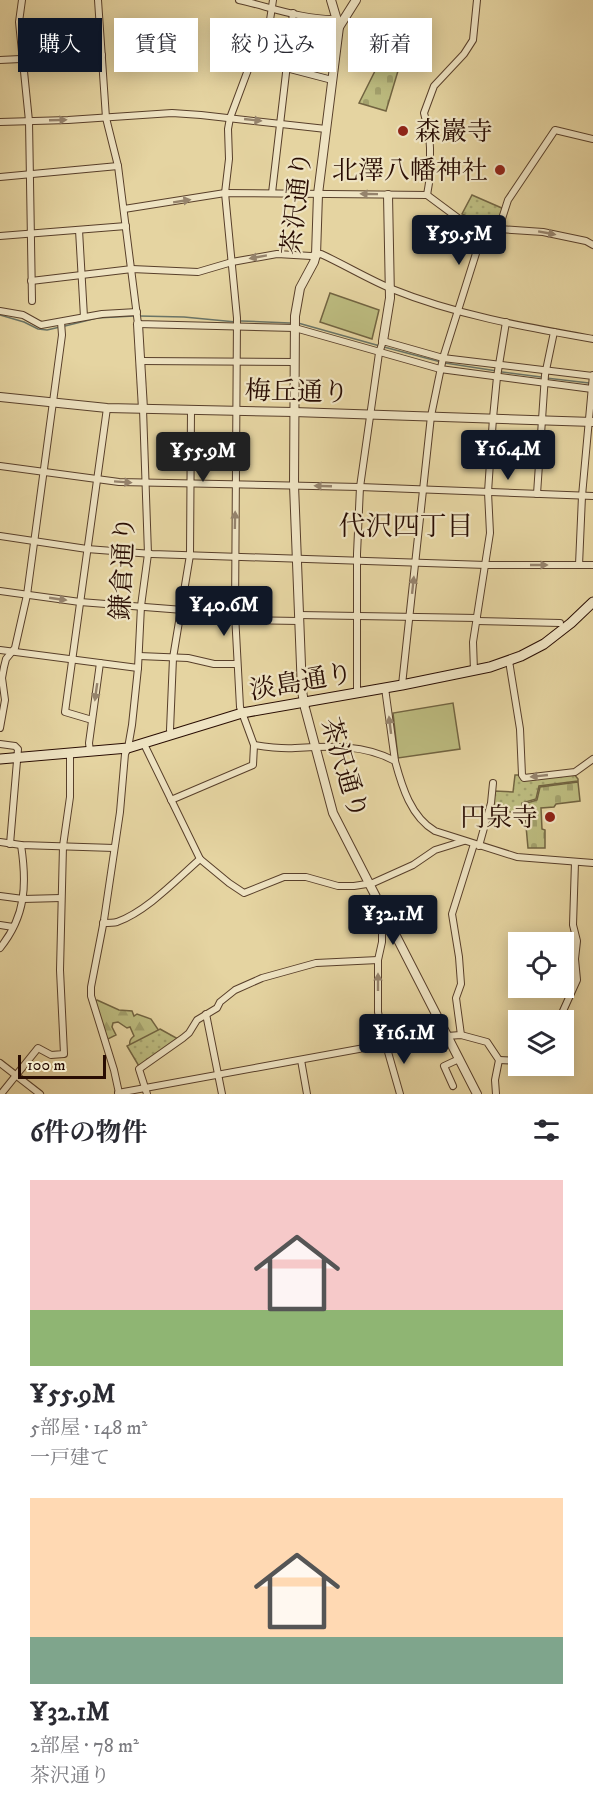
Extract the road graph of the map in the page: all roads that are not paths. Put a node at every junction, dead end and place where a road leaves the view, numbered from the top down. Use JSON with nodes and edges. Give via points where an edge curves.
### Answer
{"nodes":[{"id":1,"x":22,"y":0,"type":"edge"},
{"id":2,"x":98,"y":0,"type":"edge"},
{"id":3,"x":239,"y":0,"type":"edge"},
{"id":4,"x":273,"y":0,"type":"edge"},
{"id":5,"x":331,"y":0,"type":"edge"},
{"id":6,"x":356,"y":0,"type":"edge"},
{"id":7,"x":477,"y":0,"type":"edge"},
{"id":8,"x":273,"y":8,"type":"junction"},
{"id":9,"x":293,"y":13,"type":"junction"},
{"id":10,"x":20,"y":18,"type":"edge"},
{"id":11,"x":99,"y":18,"type":"edge"},
{"id":12,"x":270,"y":18,"type":"edge"},
{"id":13,"x":292,"y":18,"type":"edge"},
{"id":14,"x":337,"y":23,"type":"junction"},
{"id":15,"x":102,"y":55,"type":"edge"},
{"id":16,"x":18,"y":58,"type":"edge"},
{"id":17,"x":0,"y":60,"type":"edge"},
{"id":18,"x":24,"y":72,"type":"edge"},
{"id":19,"x":247,"y":72,"type":"edge"},
{"id":20,"x":286,"y":72,"type":"edge"},
{"id":21,"x":301,"y":72,"type":"edge"},
{"id":22,"x":332,"y":80,"type":"junction"},
{"id":23,"x":106,"y":118,"type":"junction"},
{"id":24,"x":230,"y":118,"type":"junction"},
{"id":25,"x":29,"y":121,"type":"junction"},
{"id":26,"x":0,"y":122,"type":"edge"},
{"id":27,"x":280,"y":123,"type":"junction"},
{"id":28,"x":326,"y":129,"type":"junction"},
{"id":29,"x":593,"y":140,"type":"edge"},
{"id":30,"x":118,"y":166,"type":"junction"},
{"id":31,"x":30,"y":174,"type":"junction"},
{"id":32,"x":0,"y":177,"type":"edge"},
{"id":33,"x":225,"y":193,"type":"junction"},
{"id":34,"x":272,"y":193,"type":"junction"},
{"id":35,"x":318,"y":194,"type":"junction"},
{"id":36,"x":388,"y":195,"type":"junction"},
{"id":37,"x":427,"y":195,"type":"junction"},
{"id":38,"x":124,"y":209,"type":"junction"},
{"id":39,"x":126,"y":226,"type":"junction"},
{"id":40,"x":484,"y":228,"type":"junction"},
{"id":41,"x":499,"y":228,"type":"junction"},
{"id":42,"x":79,"y":230,"type":"junction"},
{"id":43,"x":30,"y":234,"type":"junction"},
{"id":44,"x":0,"y":236,"type":"edge"},
{"id":45,"x":593,"y":245,"type":"edge"},
{"id":46,"x":316,"y":255,"type":"junction"},
{"id":47,"x":232,"y":262,"type":"junction"},
{"id":48,"x":132,"y":269,"type":"junction"},
{"id":49,"x":81,"y":275,"type":"junction"},
{"id":50,"x":31,"y":281,"type":"junction"},
{"id":51,"x":390,"y":288,"type":"junction"},
{"id":52,"x":32,"y":301,"type":"dead end"},
{"id":53,"x":0,"y":311,"type":"edge"},
{"id":54,"x":457,"y":311,"type":"junction"},
{"id":55,"x":84,"y":317,"type":"junction"},
{"id":56,"x":137,"y":317,"type":"junction"},
{"id":57,"x":506,"y":322,"type":"junction"},
{"id":58,"x":237,"y":323,"type":"junction"},
{"id":59,"x":62,"y":326,"type":"junction"},
{"id":60,"x":295,"y":326,"type":"junction"},
{"id":61,"x":554,"y":332,"type":"junction"},
{"id":62,"x":593,"y":339,"type":"edge"},
{"id":63,"x":381,"y":347,"type":"junction"},
{"id":64,"x":141,"y":361,"type":"junction"},
{"id":65,"x":237,"y":361,"type":"junction"},
{"id":66,"x":295,"y":362,"type":"junction"},
{"id":67,"x":442,"y":364,"type":"junction"},
{"id":68,"x":498,"y":372,"type":"junction"},
{"id":69,"x":593,"y":376,"type":"edge"},
{"id":70,"x":545,"y":378,"type":"junction"},
{"id":71,"x":592,"y":386,"type":"edge"},
{"id":72,"x":0,"y":397,"type":"edge"},
{"id":73,"x":53,"y":403,"type":"junction"},
{"id":74,"x":107,"y":408,"type":"junction"},
{"id":75,"x":143,"y":410,"type":"junction"},
{"id":76,"x":191,"y":410,"type":"junction"},
{"id":77,"x":236,"y":411,"type":"junction"},
{"id":78,"x":294,"y":412,"type":"junction"},
{"id":79,"x":370,"y":414,"type":"junction"},
{"id":80,"x":431,"y":416,"type":"junction"},
{"id":81,"x":494,"y":418,"type":"junction"},
{"id":82,"x":542,"y":420,"type":"junction"},
{"id":83,"x":591,"y":422,"type":"edge"},
{"id":84,"x":0,"y":466,"type":"edge"},
{"id":85,"x":44,"y":472,"type":"junction"},
{"id":86,"x":97,"y":479,"type":"junction"},
{"id":87,"x":146,"y":483,"type":"junction"},
{"id":88,"x":191,"y":484,"type":"junction"},
{"id":89,"x":235,"y":484,"type":"junction"},
{"id":90,"x":294,"y":485,"type":"junction"},
{"id":91,"x":360,"y":487,"type":"junction"},
{"id":92,"x":423,"y":490,"type":"junction"},
{"id":93,"x":488,"y":492,"type":"junction"},
{"id":94,"x":537,"y":494,"type":"junction"},
{"id":95,"x":582,"y":496,"type":"junction"},
{"id":96,"x":593,"y":496,"type":"edge"},
{"id":97,"x":0,"y":536,"type":"edge"},
{"id":98,"x":34,"y":541,"type":"junction"},
{"id":99,"x":87,"y":549,"type":"junction"},
{"id":100,"x":148,"y":554,"type":"junction"},
{"id":101,"x":190,"y":555,"type":"junction"},
{"id":102,"x":234,"y":556,"type":"junction"},
{"id":103,"x":297,"y":558,"type":"junction"},
{"id":104,"x":358,"y":561,"type":"junction"},
{"id":105,"x":415,"y":563,"type":"junction"},
{"id":106,"x":486,"y":565,"type":"junction"},
{"id":107,"x":579,"y":565,"type":"junction"},
{"id":108,"x":593,"y":565,"type":"edge"},
{"id":109,"x":0,"y":591,"type":"edge"},
{"id":110,"x":27,"y":595,"type":"junction"},
{"id":111,"x":80,"y":602,"type":"junction"},
{"id":112,"x":593,"y":602,"type":"edge"},
{"id":113,"x":141,"y":606,"type":"junction"},
{"id":114,"x":181,"y":609,"type":"junction"},
{"id":115,"x":357,"y":616,"type":"junction"},
{"id":116,"x":410,"y":616,"type":"junction"},
{"id":117,"x":235,"y":617,"type":"junction"},
{"id":118,"x":299,"y":618,"type":"junction"},
{"id":119,"x":477,"y":620,"type":"junction"},
{"id":120,"x":560,"y":622,"type":"dead end"},
{"id":121,"x":0,"y":650,"type":"edge"},
{"id":122,"x":13,"y":652,"type":"junction"},
{"id":123,"x":138,"y":656,"type":"junction"},
{"id":124,"x":173,"y":658,"type":"junction"},
{"id":125,"x":72,"y":659,"type":"junction"},
{"id":126,"x":509,"y":661,"type":"junction"},
{"id":127,"x":100,"y":663,"type":"junction"},
{"id":128,"x":237,"y":664,"type":"junction"},
{"id":129,"x":138,"y":668,"type":"junction"},
{"id":130,"x":474,"y":671,"type":"junction"},
{"id":131,"x":402,"y":685,"type":"junction"},
{"id":132,"x":386,"y":688,"type":"junction"},
{"id":133,"x":357,"y":693,"type":"junction"},
{"id":134,"x":2,"y":696,"type":"edge"},
{"id":135,"x":304,"y":701,"type":"junction"},
{"id":136,"x":242,"y":713,"type":"junction"},
{"id":137,"x":92,"y":720,"type":"junction"},
{"id":138,"x":0,"y":728,"type":"edge"},
{"id":139,"x":171,"y":735,"type":"junction"},
{"id":140,"x":0,"y":744,"type":"edge"},
{"id":141,"x":144,"y":744,"type":"junction"},
{"id":142,"x":254,"y":745,"type":"junction"},
{"id":143,"x":315,"y":746,"type":"junction"},
{"id":144,"x":128,"y":748,"type":"junction"},
{"id":145,"x":90,"y":751,"type":"junction"},
{"id":146,"x":70,"y":752,"type":"junction"},
{"id":147,"x":18,"y":757,"type":"junction"},
{"id":148,"x":0,"y":759,"type":"edge"},
{"id":149,"x":593,"y":759,"type":"edge"},
{"id":150,"x":395,"y":761,"type":"junction"},
{"id":151,"x":494,"y":783,"type":"dead end"},
{"id":152,"x":171,"y":800,"type":"junction"},
{"id":153,"x":464,"y":841,"type":"junction"},
{"id":154,"x":0,"y":842,"type":"edge"},
{"id":155,"x":10,"y":844,"type":"junction"},
{"id":156,"x":21,"y":845,"type":"junction"},
{"id":157,"x":477,"y":845,"type":"junction"},
{"id":158,"x":63,"y":846,"type":"junction"},
{"id":159,"x":114,"y":848,"type":"junction"},
{"id":160,"x":200,"y":859,"type":"junction"},
{"id":161,"x":575,"y":862,"type":"junction"},
{"id":162,"x":593,"y":863,"type":"edge"},
{"id":163,"x":368,"y":884,"type":"junction"},
{"id":164,"x":0,"y":896,"type":"edge"},
{"id":165,"x":61,"y":898,"type":"junction"},
{"id":166,"x":23,"y":899,"type":"junction"},
{"id":167,"x":386,"y":919,"type":"junction"},
{"id":168,"x":103,"y":923,"type":"junction"},
{"id":169,"x":0,"y":925,"type":"edge"},
{"id":170,"x":13,"y":927,"type":"junction"},
{"id":171,"x":0,"y":948,"type":"edge"},
{"id":172,"x":378,"y":960,"type":"junction"},
{"id":173,"x":563,"y":1010,"type":"edge"},
{"id":174,"x":206,"y":1014,"type":"junction"},
{"id":175,"x":461,"y":1035,"type":"junction"},
{"id":176,"x":448,"y":1036,"type":"junction"},
{"id":177,"x":385,"y":1045,"type":"junction"},
{"id":178,"x":459,"y":1059,"type":"junction"},
{"id":179,"x":301,"y":1060,"type":"junction"},
{"id":180,"x":499,"y":1060,"type":"junction"},
{"id":181,"x":508,"y":1060,"type":"edge"},
{"id":182,"x":0,"y":1063,"type":"edge"},
{"id":183,"x":15,"y":1075,"type":"junction"},
{"id":184,"x":218,"y":1075,"type":"junction"},
{"id":185,"x":453,"y":1086,"type":"dead end"},
{"id":186,"x":146,"y":1091,"type":"edge"},
{"id":187,"x":118,"y":1093,"type":"edge"},
{"id":188,"x":1,"y":1094,"type":"edge"},
{"id":189,"x":40,"y":1094,"type":"edge"},
{"id":190,"x":222,"y":1094,"type":"edge"},
{"id":191,"x":307,"y":1094,"type":"edge"},
{"id":192,"x":398,"y":1094,"type":"edge"},
{"id":193,"x":477,"y":1094,"type":"edge"},
{"id":194,"x":496,"y":1094,"type":"edge"}],
"edges":[{"from":1,"to":10,"type":"street"},
{"from":2,"to":11,"type":"street","name":"鎌倉通り"},
{"from":3,"to":8,"type":"street"},
{"from":4,"to":8,"type":"street"},
{"from":5,"to":14,"type":"street"},
{"from":6,"to":14,"type":"street","name":"茶沢通り"},
{"from":7,"to":37,"type":"street","via":[[473,40],[434,86],[424,113],[430,148]]},
{"from":8,"to":9,"type":"street"},
{"from":8,"to":12,"type":"street"},
{"from":9,"to":13,"type":"street"},
{"from":9,"to":14,"type":"street"},
{"from":14,"to":22,"type":"street","name":"茶沢通り"},
{"from":15,"to":23,"type":"street","name":"鎌倉通り"},
{"from":16,"to":17,"type":"street"},
{"from":18,"to":25,"type":"street"},
{"from":19,"to":24,"type":"street"},
{"from":20,"to":27,"type":"street"},
{"from":21,"to":22,"type":"street"},
{"from":22,"to":28,"type":"street","name":"茶沢通り"},
{"from":23,"to":24,"type":"street","via":[[172,113]]},
{"from":25,"to":23,"type":"street","one_way":true},
{"from":23,"to":30,"type":"street","name":"鎌倉通り"},
{"from":24,"to":27,"type":"street","one_way":true},
{"from":24,"to":33,"type":"street"},
{"from":25,"to":26,"type":"street"},
{"from":25,"to":31,"type":"street"},
{"from":27,"to":28,"type":"street"},
{"from":27,"to":34,"type":"street"},
{"from":28,"to":35,"type":"street","name":"茶沢通り"},
{"from":29,"to":41,"type":"street","via":[[555,130],[508,200]]},
{"from":30,"to":31,"type":"street"},
{"from":30,"to":38,"type":"street","name":"鎌倉通り"},
{"from":31,"to":32,"type":"street"},
{"from":31,"to":43,"type":"street"},
{"from":33,"to":34,"type":"street"},
{"from":38,"to":33,"type":"street","one_way":true},
{"from":33,"to":47,"type":"street"},
{"from":34,"to":35,"type":"street"},
{"from":36,"to":35,"type":"street","one_way":true},
{"from":35,"to":46,"type":"street","name":"茶沢通り"},
{"from":36,"to":37,"type":"street"},
{"from":36,"to":51,"type":"street"},
{"from":37,"to":40,"type":"street","via":[[462,221]]},
{"from":38,"to":39,"type":"street","name":"鎌倉通り"},
{"from":39,"to":42,"type":"street"},
{"from":39,"to":48,"type":"street","name":"鎌倉通り"},
{"from":40,"to":41,"type":"street"},
{"from":40,"to":54,"type":"street"},
{"from":41,"to":45,"type":"street","one_way":true,"via":[[543,232]]},
{"from":42,"to":43,"type":"street"},
{"from":42,"to":49,"type":"street"},
{"from":43,"to":44,"type":"street"},
{"from":43,"to":50,"type":"street"},
{"from":46,"to":47,"type":"street","one_way":true,"via":[[277,254]]},
{"from":46,"to":51,"type":"street"},
{"from":46,"to":60,"type":"street","name":"茶沢通り","via":[[300,288]]},
{"from":47,"to":48,"type":"street","via":[[198,272]]},
{"from":47,"to":58,"type":"street"},
{"from":48,"to":49,"type":"street"},
{"from":48,"to":56,"type":"street","name":"鎌倉通り"},
{"from":49,"to":50,"type":"street"},
{"from":49,"to":55,"type":"street"},
{"from":50,"to":52,"type":"street"},
{"from":51,"to":54,"type":"street"},
{"from":51,"to":63,"type":"street"},
{"from":53,"to":59,"type":"street","via":[[23,315],[41,325]]},
{"from":54,"to":57,"type":"street"},
{"from":54,"to":67,"type":"street"},
{"from":55,"to":56,"type":"street"},
{"from":55,"to":59,"type":"street"},
{"from":56,"to":58,"type":"street"},
{"from":56,"to":64,"type":"street","name":"鎌倉通り"},
{"from":57,"to":61,"type":"street"},
{"from":57,"to":68,"type":"street"},
{"from":58,"to":60,"type":"street"},
{"from":58,"to":65,"type":"street"},
{"from":59,"to":73,"type":"street"},
{"from":60,"to":63,"type":"street"},
{"from":60,"to":66,"type":"street","name":"茶沢通り"},
{"from":61,"to":62,"type":"street"},
{"from":61,"to":70,"type":"street"},
{"from":63,"to":67,"type":"street"},
{"from":63,"to":67,"type":"street"},
{"from":63,"to":79,"type":"street"},
{"from":64,"to":65,"type":"street"},
{"from":64,"to":75,"type":"street","name":"鎌倉通り"},
{"from":65,"to":66,"type":"street"},
{"from":65,"to":77,"type":"street"},
{"from":66,"to":78,"type":"street","name":"茶沢通り"},
{"from":67,"to":68,"type":"street"},
{"from":67,"to":68,"type":"street"},
{"from":67,"to":80,"type":"street"},
{"from":68,"to":70,"type":"street"},
{"from":68,"to":70,"type":"street"},
{"from":68,"to":81,"type":"street"},
{"from":69,"to":70,"type":"street"},
{"from":69,"to":71,"type":"street"},
{"from":70,"to":71,"type":"street"},
{"from":70,"to":82,"type":"street"},
{"from":71,"to":83,"type":"street"},
{"from":72,"to":73,"type":"street","name":"梅丘通り"},
{"from":73,"to":74,"type":"street","name":"梅丘通り"},
{"from":73,"to":85,"type":"street"},
{"from":74,"to":75,"type":"street","name":"梅丘通り"},
{"from":74,"to":86,"type":"street"},
{"from":75,"to":76,"type":"street","name":"梅丘通り"},
{"from":75,"to":87,"type":"street","name":"鎌倉通り"},
{"from":76,"to":77,"type":"street","name":"梅丘通り"},
{"from":76,"to":88,"type":"street"},
{"from":77,"to":78,"type":"street","name":"梅丘通り"},
{"from":77,"to":89,"type":"street"},
{"from":78,"to":79,"type":"street","name":"梅丘通り"},
{"from":78,"to":90,"type":"street","name":"茶沢通り"},
{"from":79,"to":80,"type":"street","name":"梅丘通り"},
{"from":79,"to":91,"type":"street"},
{"from":80,"to":81,"type":"street","name":"梅丘通り"},
{"from":80,"to":92,"type":"street"},
{"from":81,"to":82,"type":"street","name":"梅丘通り"},
{"from":81,"to":93,"type":"street"},
{"from":82,"to":83,"type":"street","name":"梅丘通り"},
{"from":82,"to":94,"type":"street"},
{"from":83,"to":95,"type":"street"},
{"from":84,"to":85,"type":"street"},
{"from":85,"to":86,"type":"street"},
{"from":85,"to":98,"type":"street"},
{"from":86,"to":87,"type":"street","one_way":true},
{"from":86,"to":99,"type":"street"},
{"from":87,"to":88,"type":"street"},
{"from":87,"to":100,"type":"street","name":"鎌倉通り"},
{"from":88,"to":89,"type":"street"},
{"from":88,"to":101,"type":"street"},
{"from":89,"to":90,"type":"street"},
{"from":102,"to":89,"type":"street","one_way":true},
{"from":91,"to":90,"type":"street","one_way":true},
{"from":90,"to":103,"type":"street","name":"茶沢通り"},
{"from":91,"to":92,"type":"street"},
{"from":91,"to":104,"type":"street"},
{"from":92,"to":93,"type":"street"},
{"from":92,"to":105,"type":"street"},
{"from":93,"to":94,"type":"street"},
{"from":93,"to":106,"type":"street","via":[[490,532]]},
{"from":94,"to":95,"type":"street"},
{"from":95,"to":96,"type":"street"},
{"from":95,"to":107,"type":"street"},
{"from":97,"to":98,"type":"street"},
{"from":98,"to":99,"type":"street"},
{"from":98,"to":110,"type":"street"},
{"from":99,"to":100,"type":"street"},
{"from":99,"to":111,"type":"street"},
{"from":100,"to":101,"type":"street"},
{"from":100,"to":113,"type":"street","name":"鎌倉通り"},
{"from":101,"to":102,"type":"street"},
{"from":101,"to":114,"type":"street"},
{"from":102,"to":103,"type":"street"},
{"from":102,"to":117,"type":"street"},
{"from":103,"to":104,"type":"street"},
{"from":103,"to":118,"type":"street","name":"茶沢通り"},
{"from":104,"to":105,"type":"street"},
{"from":104,"to":115,"type":"street"},
{"from":105,"to":106,"type":"street"},
{"from":116,"to":105,"type":"street","one_way":true},
{"from":106,"to":107,"type":"street","one_way":true},
{"from":106,"to":119,"type":"street"},
{"from":107,"to":108,"type":"street"},
{"from":109,"to":110,"type":"street"},
{"from":110,"to":111,"type":"street","one_way":true},
{"from":110,"to":122,"type":"street"},
{"from":111,"to":113,"type":"street"},
{"from":111,"to":125,"type":"street"},
{"from":112,"to":126,"type":"main road","name":"淡島通り","via":[[557,635]]},
{"from":113,"to":114,"type":"street"},
{"from":113,"to":123,"type":"street","name":"鎌倉通り"},
{"from":114,"to":117,"type":"street"},
{"from":114,"to":124,"type":"street"},
{"from":115,"to":116,"type":"street"},
{"from":115,"to":118,"type":"street"},
{"from":115,"to":133,"type":"street"},
{"from":116,"to":119,"type":"street"},
{"from":116,"to":131,"type":"street"},
{"from":117,"to":118,"type":"street"},
{"from":117,"to":128,"type":"street"},
{"from":118,"to":135,"type":"street","name":"茶沢通り"},
{"from":119,"to":120,"type":"street"},
{"from":119,"to":130,"type":"street"},
{"from":121,"to":122,"type":"street"},
{"from":122,"to":125,"type":"street"},
{"from":122,"to":134,"type":"street","via":[[6,659]]},
{"from":123,"to":124,"type":"street"},
{"from":123,"to":129,"type":"street","name":"鎌倉通り"},
{"from":124,"to":128,"type":"street"},
{"from":124,"to":139,"type":"street"},
{"from":125,"to":127,"type":"street"},
{"from":125,"to":137,"type":"street","via":[[64,712]]},
{"from":126,"to":130,"type":"main road","name":"淡島通り"},
{"from":149,"to":126,"type":"street","one_way":true,"via":[[575,772],[524,778]]},
{"from":127,"to":129,"type":"street"},
{"from":127,"to":137,"type":"street","one_way":true},
{"from":128,"to":136,"type":"street"},
{"from":129,"to":144,"type":"street","name":"鎌倉通り"},
{"from":130,"to":131,"type":"main road","name":"淡島通り"},
{"from":131,"to":132,"type":"main road","name":"淡島通り"},
{"from":132,"to":133,"type":"main road","name":"淡島通り"},
{"from":150,"to":132,"type":"street","one_way":true},
{"from":133,"to":135,"type":"main road","name":"淡島通り"},
{"from":134,"to":138,"type":"street"},
{"from":135,"to":136,"type":"main road","name":"淡島通り"},
{"from":135,"to":143,"type":"street","name":"茶沢通り"},
{"from":136,"to":139,"type":"main road","name":"淡島通り"},
{"from":136,"to":142,"type":"street"},
{"from":137,"to":145,"type":"street"},
{"from":139,"to":141,"type":"main road","name":"淡島通り"},
{"from":140,"to":147,"type":"street","via":[[17,747]]},
{"from":141,"to":144,"type":"main road","name":"淡島通り"},
{"from":141,"to":152,"type":"street"},
{"from":142,"to":143,"type":"street"},
{"from":142,"to":152,"type":"street","via":[[253,765]]},
{"from":143,"to":150,"type":"street","via":[[370,750]]},
{"from":143,"to":163,"type":"street","name":"茶沢通り","via":[[333,813]]},
{"from":144,"to":145,"type":"main road","name":"淡島通り"},
{"from":144,"to":159,"type":"street","name":"鎌倉通り"},
{"from":145,"to":146,"type":"main road","name":"淡島通り"},
{"from":146,"to":147,"type":"main road","name":"淡島通り"},
{"from":146,"to":158,"type":"street","via":[[70,797]]},
{"from":147,"to":148,"type":"main road","name":"淡島通り"},
{"from":147,"to":155,"type":"street"},
{"from":150,"to":153,"type":"street","via":[[402,786],[424,825]]},
{"from":151,"to":157,"type":"street"},
{"from":152,"to":160,"type":"street"},
{"from":153,"to":157,"type":"street"},
{"from":153,"to":163,"type":"street","via":[[435,850],[413,865]]},
{"from":154,"to":155,"type":"street"},
{"from":155,"to":156,"type":"street"},
{"from":156,"to":158,"type":"street"},
{"from":156,"to":166,"type":"street"},
{"from":157,"to":161,"type":"street","via":[[517,857]]},
{"from":157,"to":175,"type":"street","via":[[452,914],[459,957],[460,987],[456,998]]},
{"from":158,"to":159,"type":"street"},
{"from":158,"to":165,"type":"street"},
{"from":159,"to":168,"type":"street","name":"鎌倉通り"},
{"from":160,"to":163,"type":"street","via":[[244,893],[284,877],[306,877],[338,886]]},
{"from":160,"to":168,"type":"street","via":[[137,911],[116,922]]},
{"from":161,"to":162,"type":"street"},
{"from":161,"to":173,"type":"street","via":[[573,926],[577,980]]},
{"from":163,"to":167,"type":"street","name":"茶沢通り"},
{"from":164,"to":166,"type":"street"},
{"from":165,"to":166,"type":"street"},
{"from":165,"to":183,"type":"street","via":[[64,1054],[51,1055],[38,1048]]},
{"from":166,"to":170,"type":"street"},
{"from":167,"to":172,"type":"street","via":[[382,922]]},
{"from":167,"to":176,"type":"street","name":"茶沢通り"},
{"from":168,"to":187,"type":"street","name":"鎌倉通り","via":[[91,996]]},
{"from":169,"to":170,"type":"street"},
{"from":170,"to":171,"type":"street"},
{"from":172,"to":174,"type":"street","via":[[323,962],[275,973],[235,990]]},
{"from":177,"to":172,"type":"street","one_way":true,"via":[[378,1012]]},
{"from":174,"to":184,"type":"street"},
{"from":174,"to":186,"type":"street","via":[[183,1038],[139,1069]]},
{"from":175,"to":176,"type":"street"},
{"from":175,"to":180,"type":"street","via":[[487,1042]]},
{"from":176,"to":177,"type":"street"},
{"from":176,"to":178,"type":"street","name":"茶沢通り"},
{"from":177,"to":179,"type":"street"},
{"from":177,"to":192,"type":"street"},
{"from":178,"to":185,"type":"street","via":[[444,1066]]},
{"from":178,"to":193,"type":"street","name":"茶沢通り"},
{"from":179,"to":184,"type":"street"},
{"from":179,"to":191,"type":"street"},
{"from":180,"to":181,"type":"street"},
{"from":180,"to":194,"type":"street"},
{"from":182,"to":183,"type":"street"},
{"from":183,"to":188,"type":"street"},
{"from":183,"to":189,"type":"street"},
{"from":184,"to":186,"type":"street"},
{"from":184,"to":190,"type":"street"},
{"from":186,"to":187,"type":"street"}]}
